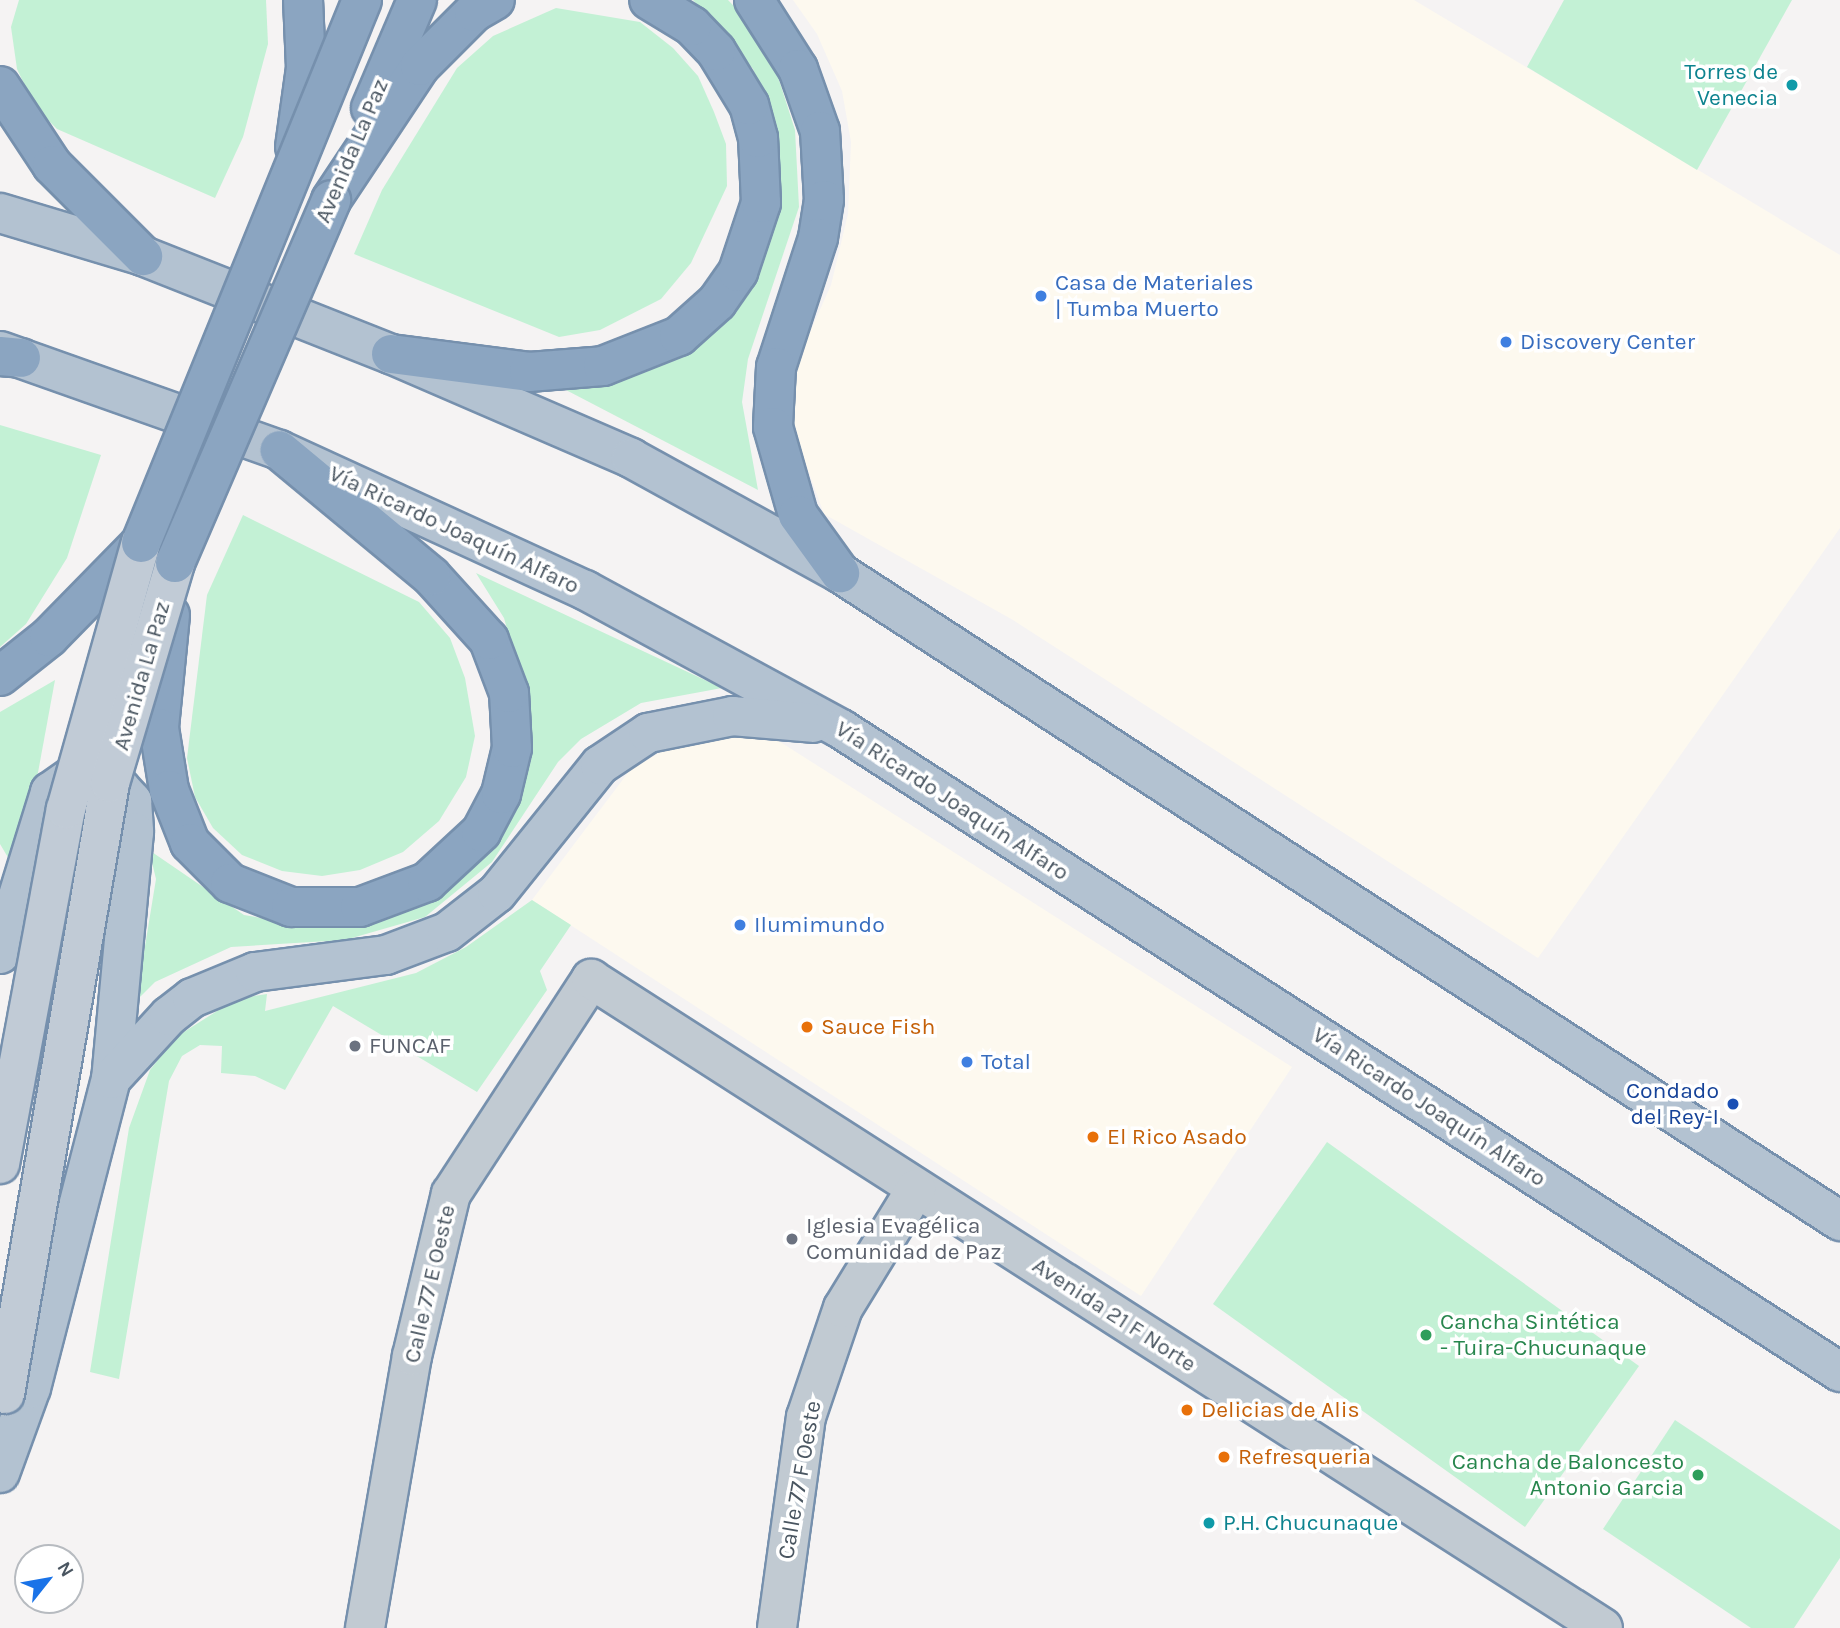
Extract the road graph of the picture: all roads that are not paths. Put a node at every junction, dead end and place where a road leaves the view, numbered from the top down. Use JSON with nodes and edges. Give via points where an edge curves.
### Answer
{"nodes":[{"id":1,"x":303,"y":0,"type":"edge"},
{"id":2,"x":362,"y":0,"type":"edge"},
{"id":3,"x":417,"y":0,"type":"edge"},
{"id":4,"x":495,"y":0,"type":"edge"},
{"id":5,"x":649,"y":0,"type":"edge"},
{"id":6,"x":754,"y":0,"type":"edge"},
{"id":7,"x":0,"y":86,"type":"edge"},
{"id":8,"x":290,"y":176,"type":"junction"},
{"id":9,"x":331,"y":200,"type":"junction"},
{"id":10,"x":0,"y":213,"type":"edge"},
{"id":11,"x":143,"y":256,"type":"junction"},
{"id":12,"x":391,"y":354,"type":"junction"},
{"id":13,"x":7,"y":355,"type":"edge"},
{"id":14,"x":279,"y":450,"type":"junction"},
{"id":15,"x":141,"y":543,"type":"junction"},
{"id":16,"x":175,"y":563,"type":"junction"},
{"id":17,"x":840,"y":573,"type":"junction"},
{"id":18,"x":0,"y":676,"type":"edge"},
{"id":19,"x":841,"y":729,"type":"junction"},
{"id":20,"x":0,"y":954,"type":"edge"},
{"id":21,"x":591,"y":979,"type":"joint"},
{"id":22,"x":111,"y":1079,"type":"junction"},
{"id":23,"x":0,"y":1164,"type":"edge"},
{"id":24,"x":916,"y":1189,"type":"junction"},
{"id":25,"x":1840,"y":1222,"type":"edge"},
{"id":26,"x":1840,"y":1372,"type":"edge"},
{"id":27,"x":5,"y":1394,"type":"dead end"},
{"id":28,"x":0,"y":1473,"type":"edge"},
{"id":29,"x":365,"y":1628,"type":"edge"},
{"id":30,"x":777,"y":1628,"type":"edge"},
{"id":31,"x":1603,"y":1628,"type":"edge"}],
"edges":[{"from":1,"to":8,"type":"highway","bridge":true,"via":[[306,68]]},
{"from":2,"to":8,"type":"highway","name":"Avenida La Paz","bridge":true},
{"from":3,"to":9,"type":"highway","name":"Avenida La Paz"},
{"from":4,"to":9,"type":"highway","via":[[474,12],[420,66]]},
{"from":5,"to":12,"type":"highway","via":[[708,43],[749,105],[763,173],[752,237],[738,272],[701,319],[632,358],[529,372]]},
{"from":6,"to":17,"type":"highway","via":[[798,68],[820,131],[822,212],[808,277],[776,367],[773,427],[793,504]]},
{"from":7,"to":11,"type":"highway","via":[[52,165]]},
{"from":8,"to":15,"type":"highway","name":"Avenida La Paz","bridge":true},
{"from":9,"to":16,"type":"highway","name":"Avenida La Paz","bridge":true},
{"from":10,"to":11,"type":"main road"},
{"from":11,"to":12,"type":"main road"},
{"from":12,"to":17,"type":"main road","via":[[631,458]]},
{"from":13,"to":14,"type":"main road","name":"Vía Ricardo Joaquín Alfaro"},
{"from":14,"to":16,"type":"highway","bridge":true,"via":[[432,576],[473,619],[501,668],[512,721],[501,794],[481,832],[448,867],[386,901],[341,909],[291,907],[230,883],[190,843],[178,820],[159,728]]},
{"from":14,"to":19,"type":"main road","name":"Vía Ricardo Joaquín Alfaro","via":[[585,590]]},
{"from":15,"to":18,"type":"highway","via":[[49,637]]},
{"from":15,"to":23,"type":"main road","name":"Avenida La Paz","bridge":true,"via":[[66,809]]},
{"from":16,"to":27,"type":"main road","name":"Avenida La Paz","bridge":true,"via":[[110,783]]},
{"from":17,"to":25,"type":"main road"},
{"from":19,"to":22,"type":"main road","via":[[732,716],[648,733],[600,765],[497,893],[447,932],[386,955],[292,964],[225,982],[169,1016]]},
{"from":19,"to":26,"type":"main road","name":"Vía Ricardo Joaquín Alfaro"},
{"from":20,"to":22,"type":"main road","via":[[50,792],[77,773],[120,788],[132,802],[134,832]]},
{"from":21,"to":24,"type":"street","name":"Avenida 21 F Norte"},
{"from":21,"to":29,"type":"street","name":"Calle 77 E Oeste","via":[[451,1194],[412,1356]]},
{"from":22,"to":28,"type":"main road","via":[[31,1388]]},
{"from":24,"to":30,"type":"street","name":"Calle 77 F Oeste","via":[[843,1308],[806,1417]]},
{"from":24,"to":31,"type":"street","name":"Avenida 21 F Norte"}]}
